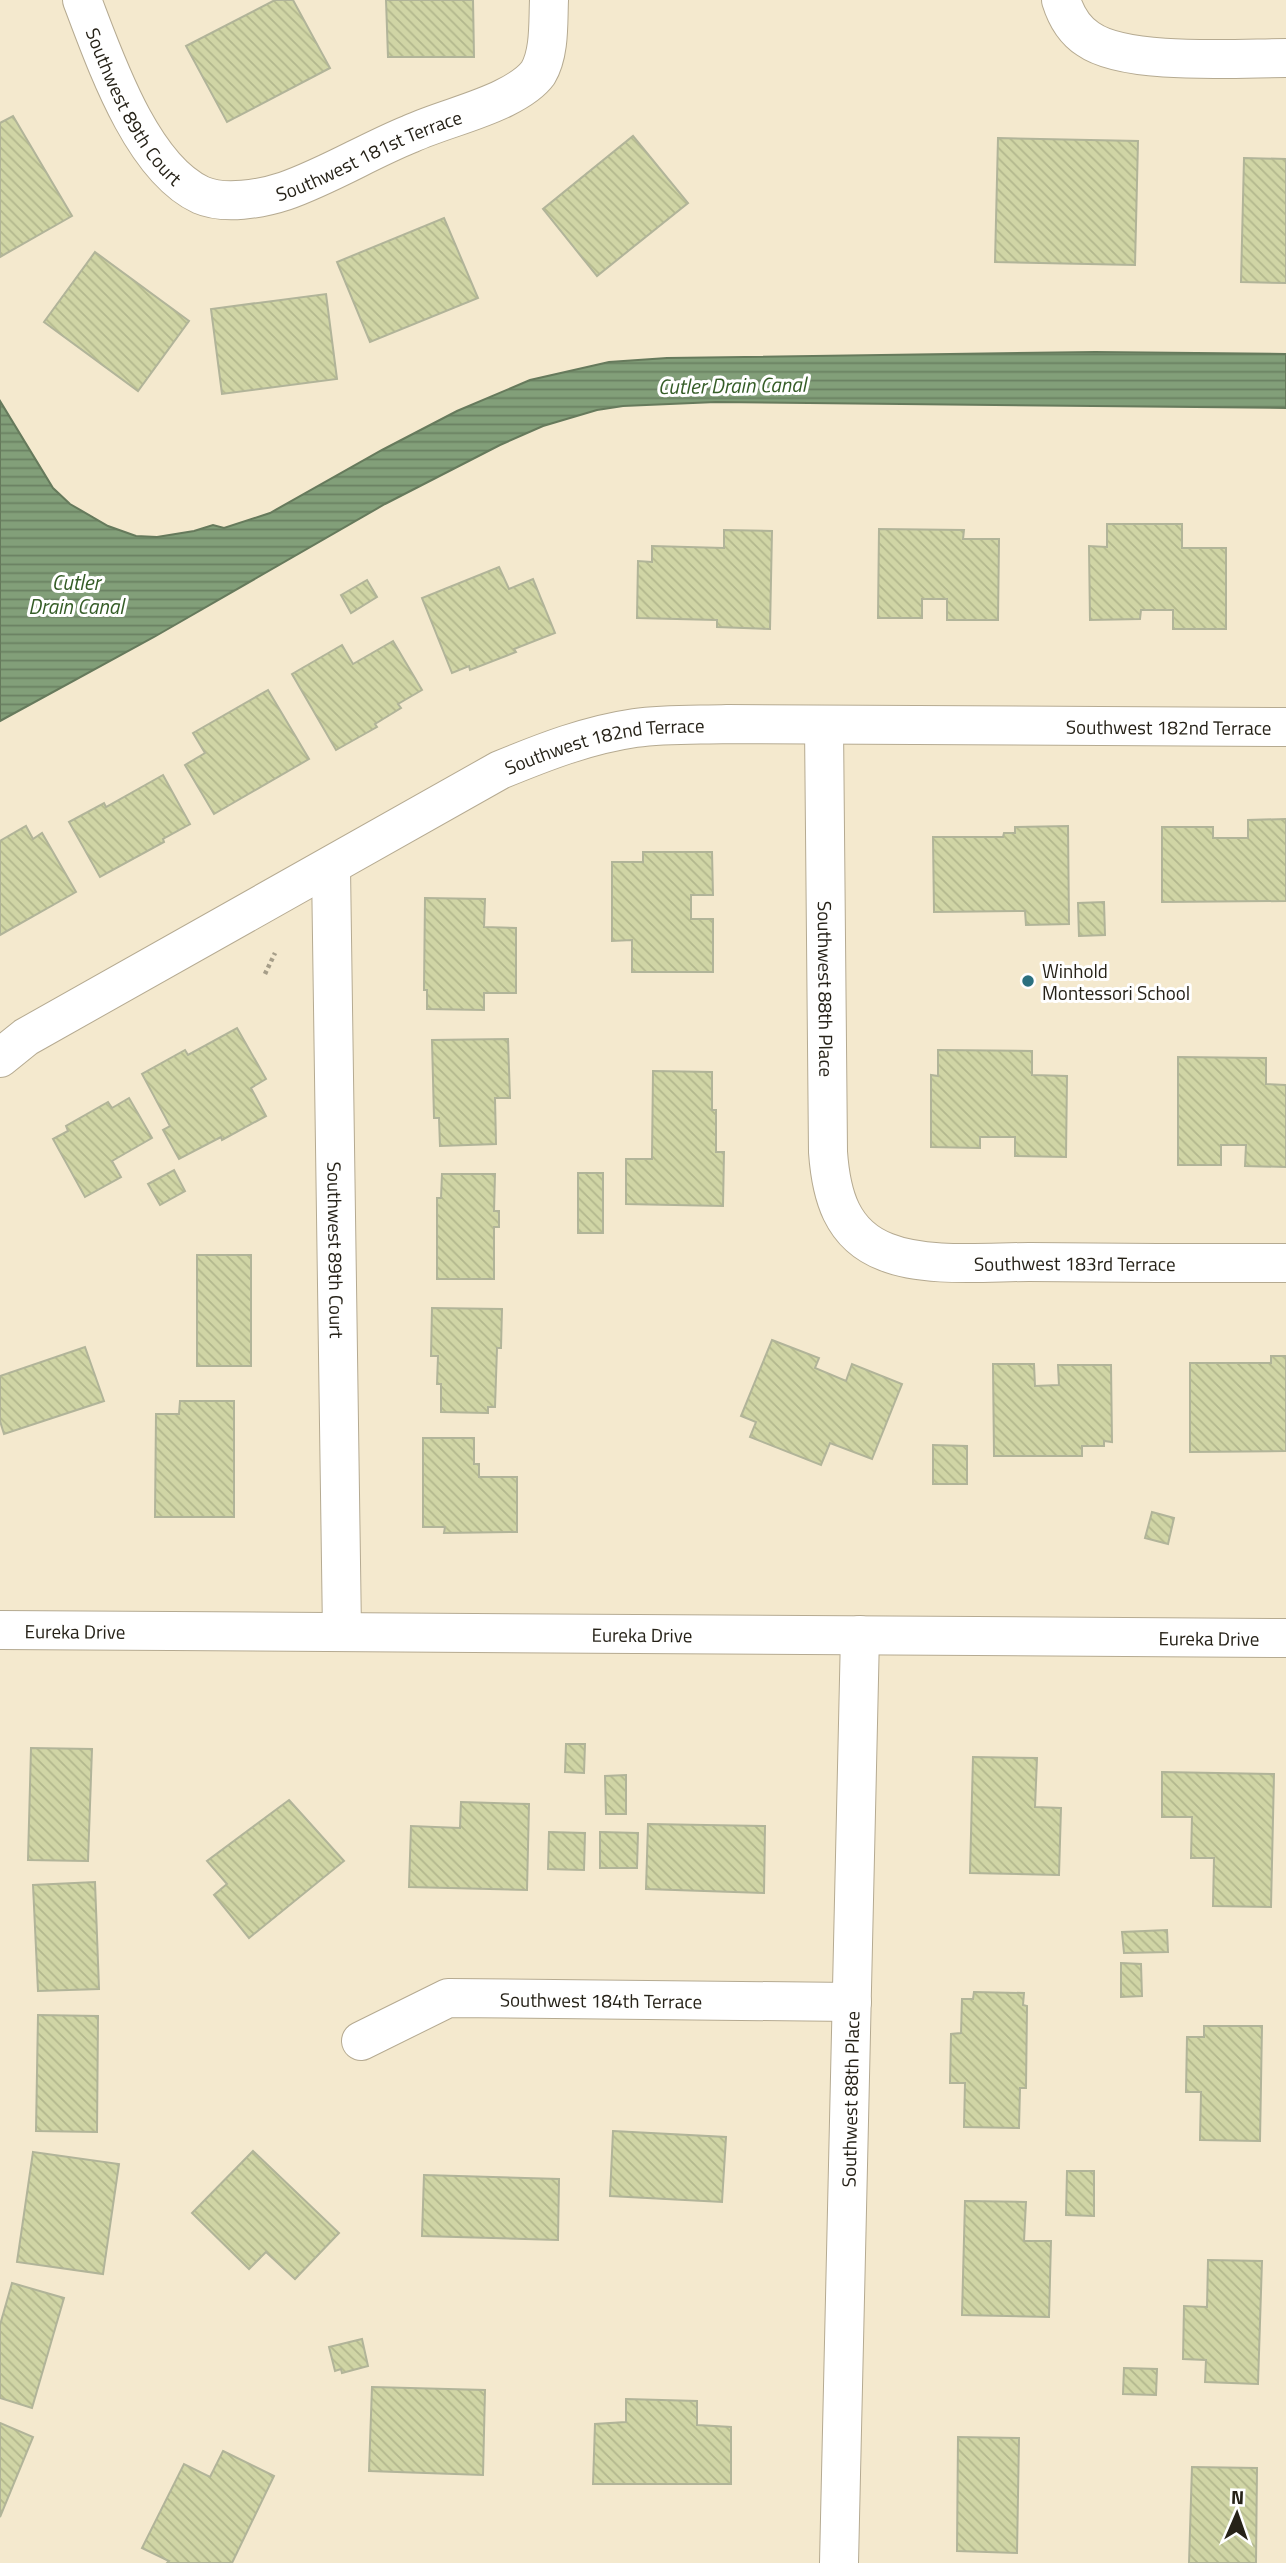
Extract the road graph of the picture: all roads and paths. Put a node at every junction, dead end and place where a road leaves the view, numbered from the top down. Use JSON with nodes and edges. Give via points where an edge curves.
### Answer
{"nodes":[{"id":1,"x":82,"y":0,"type":"edge"},
{"id":2,"x":549,"y":0,"type":"edge"},
{"id":3,"x":1068,"y":14,"type":"edge"},
{"id":4,"x":1286,"y":58,"type":"edge"},
{"id":5,"x":204,"y":196,"type":"joint"},
{"id":6,"x":824,"y":725,"type":"junction"},
{"id":7,"x":1286,"y":727,"type":"edge"},
{"id":8,"x":331,"y":867,"type":"junction"},
{"id":9,"x":275,"y":953,"type":"dead end"},
{"id":10,"x":265,"y":974,"type":"dead end"},
{"id":11,"x":0,"y":1058,"type":"edge"},
{"id":12,"x":867,"y":1241,"type":"joint"},
{"id":13,"x":1286,"y":1263,"type":"edge"},
{"id":14,"x":0,"y":1630,"type":"edge"},
{"id":15,"x":342,"y":1632,"type":"junction"},
{"id":16,"x":860,"y":1635,"type":"junction"},
{"id":17,"x":1286,"y":1638,"type":"edge"},
{"id":18,"x":852,"y":2002,"type":"junction"},
{"id":19,"x":361,"y":2042,"type":"dead end"},
{"id":20,"x":839,"y":2563,"type":"edge"}],
"edges":[{"from":1,"to":5,"type":"street","name":"Southwest 89th Court","via":[[144,140],[181,184]]},
{"from":2,"to":5,"type":"street","name":"Southwest 181st Terrace","via":[[546,50],[538,72],[504,98],[409,134],[285,191],[228,200]]},
{"from":3,"to":4,"type":"street","via":[[1089,40],[1134,55]]},
{"from":6,"to":7,"type":"street","name":"Southwest 182nd Terrace"},
{"from":6,"to":8,"type":"street","name":"Southwest 182nd Terrace","via":[[634,728],[552,748],[500,770]]},
{"from":6,"to":12,"type":"street","name":"Southwest 88th Place","via":[[830,1177],[836,1204],[849,1225]]},
{"from":8,"to":11,"type":"street","name":"Southwest 182nd Terrace","via":[[26,1037]]},
{"from":8,"to":15,"type":"street","name":"Southwest 89th Court"},
{"from":9,"to":10,"type":"path"},
{"from":12,"to":13,"type":"street","name":"Southwest 183rd Terrace","via":[[885,1252],[946,1262]]},
{"from":14,"to":15,"type":"street","name":"Eureka Drive"},
{"from":15,"to":16,"type":"street","name":"Eureka Drive"},
{"from":16,"to":17,"type":"street","name":"Eureka Drive"},
{"from":16,"to":18,"type":"street","name":"Southwest 88th Place"},
{"from":18,"to":19,"type":"street","name":"Southwest 184th Terrace","via":[[448,1998]]},
{"from":18,"to":20,"type":"street","name":"Southwest 88th Place"}]}
